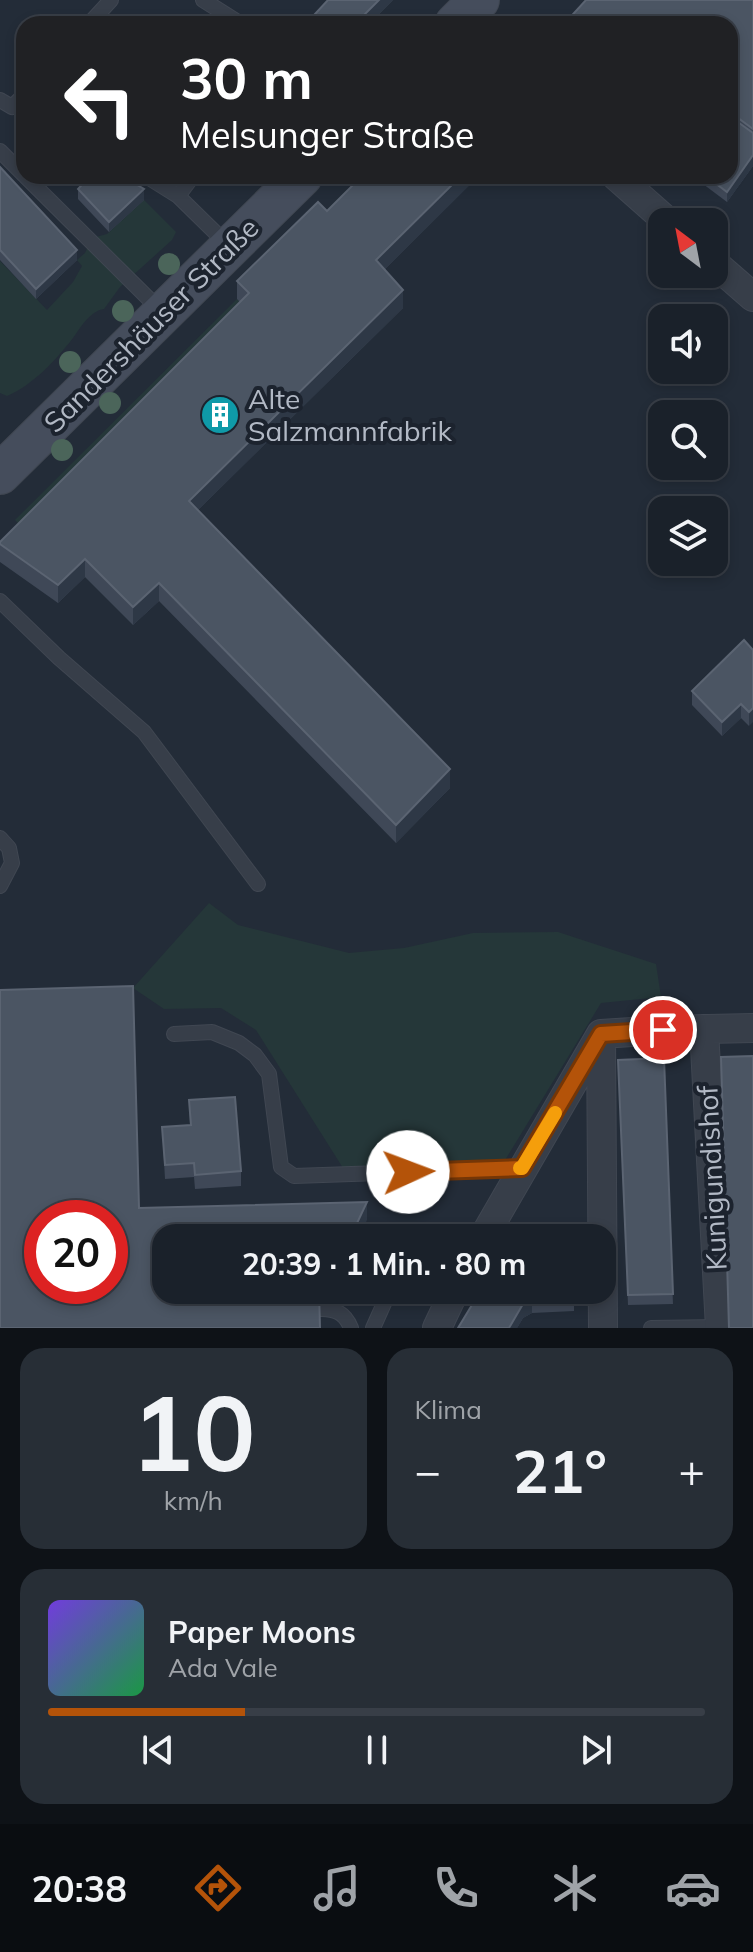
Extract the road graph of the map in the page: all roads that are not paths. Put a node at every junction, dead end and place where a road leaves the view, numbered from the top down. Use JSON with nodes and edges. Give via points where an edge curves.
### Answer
{"nodes":[{"id":1,"x":111,"y":0,"type":"edge"},
{"id":2,"x":203,"y":0,"type":"edge"},
{"id":3,"x":479,"y":0,"type":"edge"},
{"id":4,"x":96,"y":16,"type":"edge"},
{"id":5,"x":228,"y":16,"type":"edge"},
{"id":6,"x":463,"y":16,"type":"edge"},
{"id":7,"x":0,"y":151,"type":"edge"},
{"id":8,"x":16,"y":168,"type":"edge"},
{"id":9,"x":32,"y":184,"type":"edge"},
{"id":10,"x":163,"y":184,"type":"edge"},
{"id":11,"x":187,"y":184,"type":"edge"},
{"id":12,"x":294,"y":184,"type":"edge"},
{"id":13,"x":625,"y":184,"type":"edge"},
{"id":14,"x":178,"y":196,"type":"junction"},
{"id":15,"x":652,"y":208,"type":"edge"},
{"id":16,"x":230,"y":247,"type":"junction"},
{"id":17,"x":728,"y":275,"type":"edge"},
{"id":18,"x":753,"y":297,"type":"edge"},
{"id":19,"x":163,"y":313,"type":"junction"},
{"id":20,"x":10,"y":458,"type":"edge"},
{"id":21,"x":0,"y":601,"type":"edge"},
{"id":22,"x":0,"y":838,"type":"edge"},
{"id":23,"x":258,"y":884,"type":"dead end"},
{"id":24,"x":0,"y":886,"type":"edge"},
{"id":25,"x":753,"y":1028,"type":"edge"},
{"id":26,"x":704,"y":1029,"type":"junction"},
{"id":27,"x":174,"y":1034,"type":"dead end"},
{"id":28,"x":601,"y":1034,"type":"junction"},
{"id":29,"x":522,"y":1168,"type":"junction"},
{"id":30,"x":491,"y":1224,"type":"edge"},
{"id":31,"x":384,"y":1304,"type":"edge"},
{"id":32,"x":448,"y":1304,"type":"edge"},
{"id":33,"x":318,"y":1309,"type":"edge"},
{"id":34,"x":720,"y":1327,"type":"edge"},
{"id":35,"x":351,"y":1328,"type":"edge"},
{"id":36,"x":373,"y":1328,"type":"edge"},
{"id":37,"x":437,"y":1328,"type":"edge"},
{"id":38,"x":603,"y":1328,"type":"edge"},
{"id":39,"x":651,"y":1328,"type":"edge"}],
"edges":[{"from":1,"to":4,"type":"lane"},
{"from":2,"to":5,"type":"lane"},
{"from":3,"to":6,"type":"main road"},
{"from":7,"to":8,"type":"lane"},
{"from":9,"to":19,"type":"lane"},
{"from":10,"to":14,"type":"lane"},
{"from":11,"to":14,"type":"lane"},
{"from":12,"to":16,"type":"main road","name":"Sandershäuser Straße"},
{"from":13,"to":15,"type":"street"},
{"from":14,"to":16,"type":"lane"},
{"from":16,"to":19,"type":"main road","name":"Sandershäuser Straße"},
{"from":17,"to":18,"type":"street"},
{"from":19,"to":20,"type":"main road","name":"Sandershäuser Straße"},
{"from":21,"to":23,"type":"lane","via":[[144,732]]},
{"from":22,"to":24,"type":"lane","via":[[12,863]]},
{"from":25,"to":26,"type":"street"},
{"from":26,"to":28,"type":"street"},
{"from":26,"to":34,"type":"street","name":"Kunigundishof"},
{"from":27,"to":29,"type":"lane","via":[[212,1032],[255,1055],[269,1074],[281,1167],[294,1176]]},
{"from":28,"to":29,"type":"street"},
{"from":28,"to":38,"type":"street"},
{"from":29,"to":30,"type":"street"},
{"from":31,"to":36,"type":"lane"},
{"from":32,"to":37,"type":"street"},
{"from":33,"to":35,"type":"lane","via":[[344,1314]]},
{"from":34,"to":39,"type":"lane"}]}
